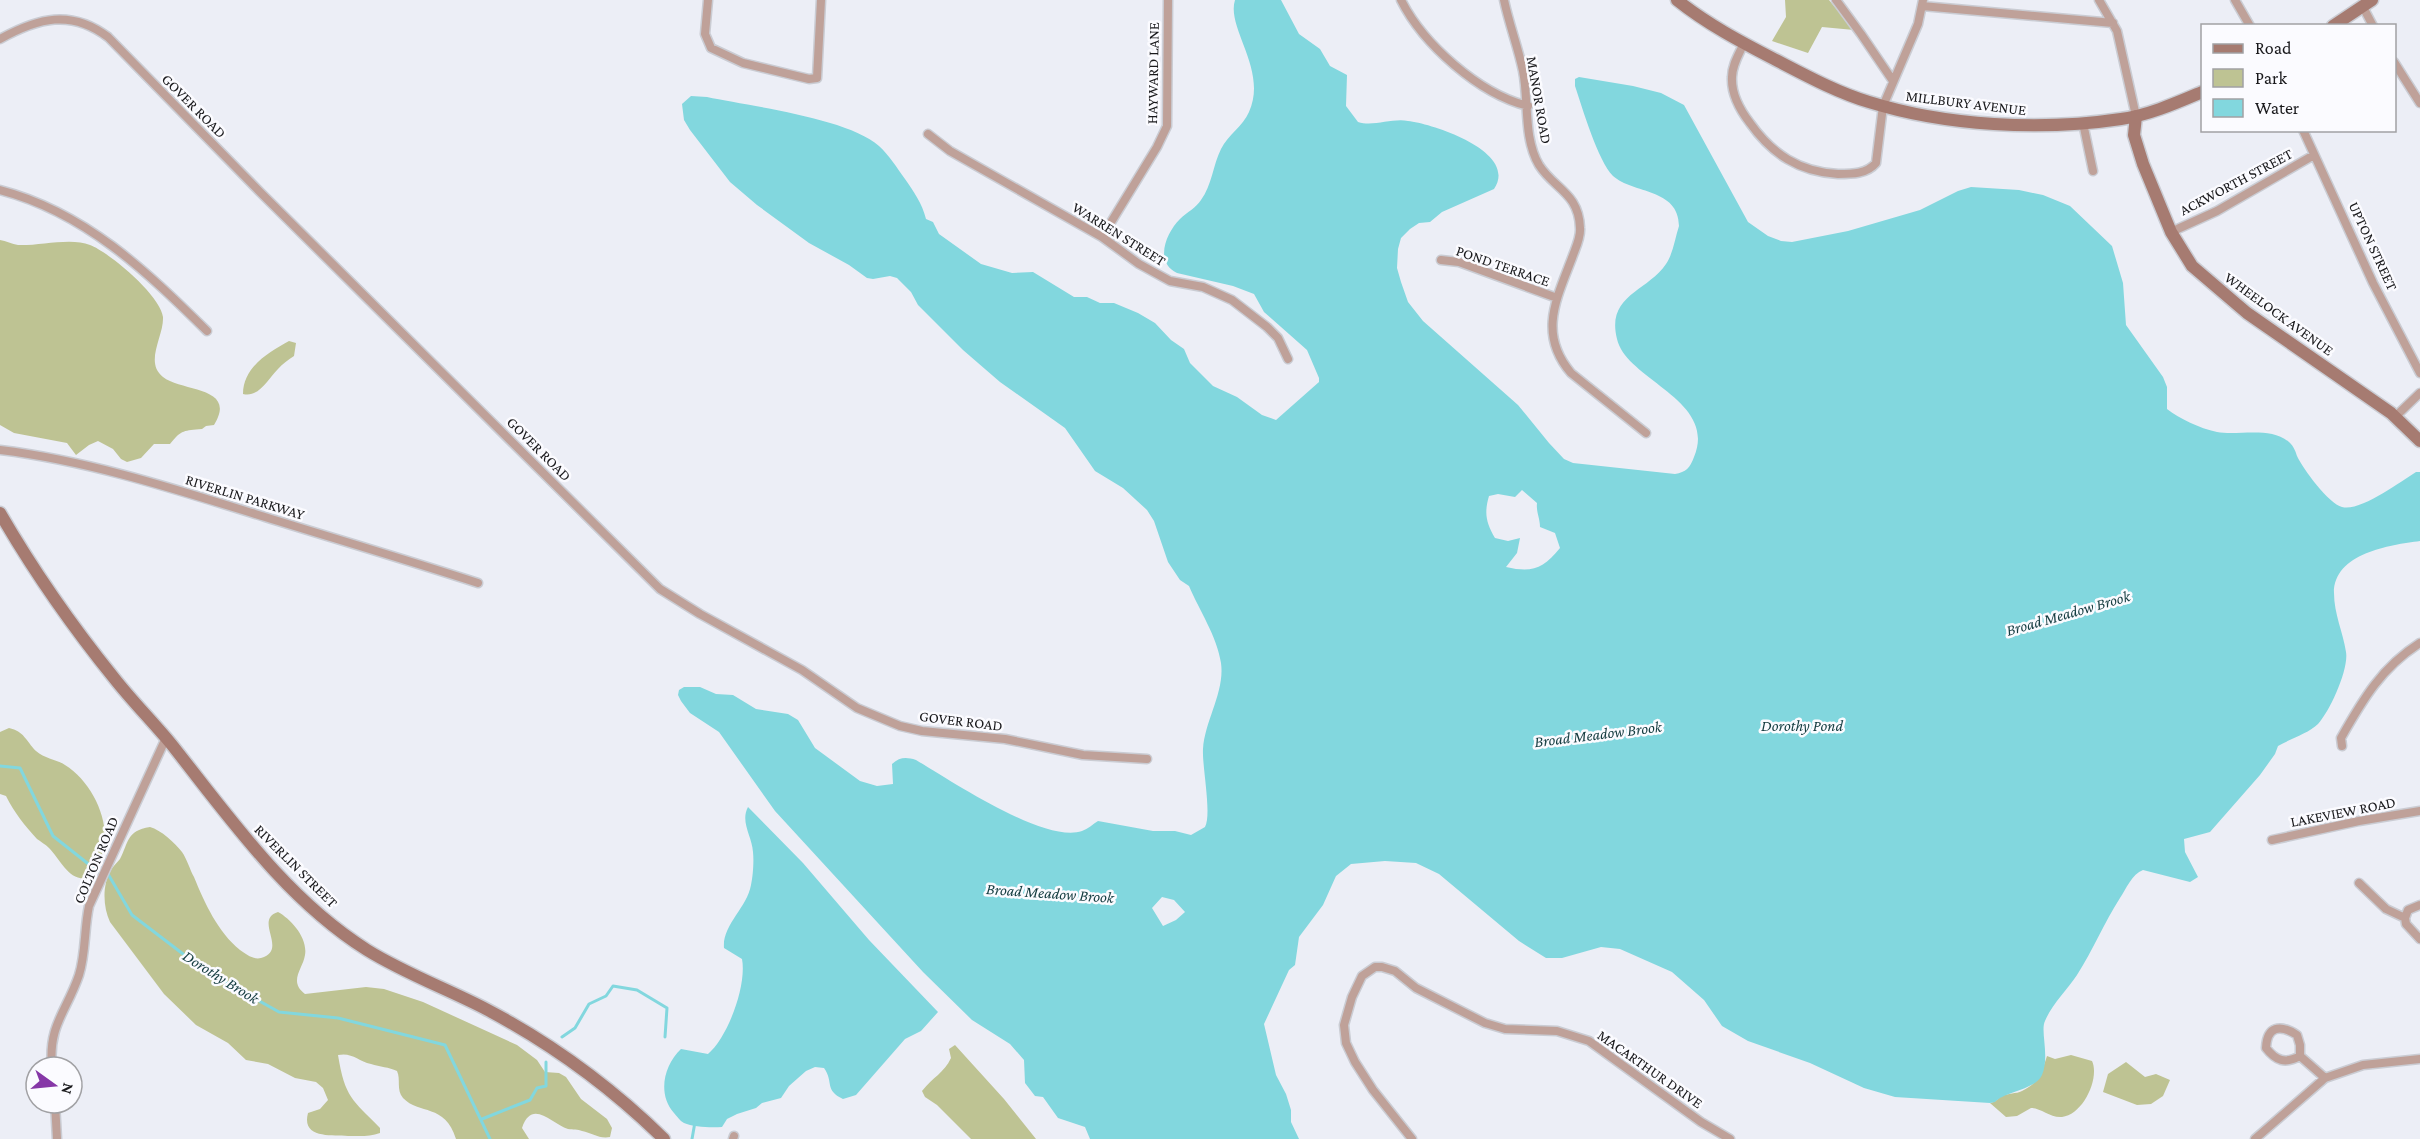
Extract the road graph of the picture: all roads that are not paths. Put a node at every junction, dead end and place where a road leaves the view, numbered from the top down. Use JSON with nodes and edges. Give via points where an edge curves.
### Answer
{"nodes":[{"id":1,"x":708,"y":0,"type":"edge"},
{"id":2,"x":820,"y":0,"type":"edge"},
{"id":3,"x":1168,"y":0,"type":"edge"},
{"id":4,"x":1401,"y":0,"type":"edge"},
{"id":5,"x":1504,"y":0,"type":"edge"},
{"id":6,"x":1677,"y":0,"type":"edge"},
{"id":7,"x":1836,"y":0,"type":"edge"},
{"id":8,"x":2099,"y":0,"type":"edge"},
{"id":9,"x":2235,"y":0,"type":"edge"},
{"id":10,"x":1922,"y":3,"type":"edge"},
{"id":11,"x":2367,"y":4,"type":"edge"},
{"id":12,"x":2113,"y":23,"type":"junction"},
{"id":13,"x":2249,"y":24,"type":"edge"},
{"id":14,"x":2336,"y":24,"type":"edge"},
{"id":15,"x":2372,"y":24,"type":"edge"},
{"id":16,"x":0,"y":39,"type":"edge"},
{"id":17,"x":1744,"y":43,"type":"junction"},
{"id":18,"x":2396,"y":65,"type":"edge"},
{"id":19,"x":1893,"y":81,"type":"junction"},
{"id":20,"x":2201,"y":92,"type":"edge"},
{"id":21,"x":2420,"y":103,"type":"edge"},
{"id":22,"x":1528,"y":106,"type":"junction"},
{"id":23,"x":1882,"y":106,"type":"junction"},
{"id":24,"x":2136,"y":116,"type":"junction"},
{"id":25,"x":2083,"y":123,"type":"junction"},
{"id":26,"x":2304,"y":132,"type":"edge"},
{"id":27,"x":928,"y":134,"type":"dead end"},
{"id":28,"x":2314,"y":155,"type":"junction"},
{"id":29,"x":2093,"y":171,"type":"dead end"},
{"id":30,"x":0,"y":190,"type":"edge"},
{"id":31,"x":2171,"y":232,"type":"junction"},
{"id":32,"x":1102,"y":237,"type":"junction"},
{"id":33,"x":1441,"y":260,"type":"dead end"},
{"id":34,"x":1557,"y":298,"type":"junction"},
{"id":35,"x":207,"y":331,"type":"dead end"},
{"id":36,"x":1288,"y":359,"type":"dead end"},
{"id":37,"x":2420,"y":373,"type":"edge"},
{"id":38,"x":2420,"y":393,"type":"edge"},
{"id":39,"x":2395,"y":417,"type":"junction"},
{"id":40,"x":1646,"y":433,"type":"dead end"},
{"id":41,"x":2420,"y":441,"type":"edge"},
{"id":42,"x":0,"y":450,"type":"edge"},
{"id":43,"x":0,"y":513,"type":"edge"},
{"id":44,"x":478,"y":583,"type":"dead end"},
{"id":45,"x":2420,"y":643,"type":"edge"},
{"id":46,"x":166,"y":738,"type":"junction"},
{"id":47,"x":2342,"y":746,"type":"dead end"},
{"id":48,"x":1147,"y":759,"type":"dead end"},
{"id":49,"x":2420,"y":812,"type":"edge"},
{"id":50,"x":2272,"y":840,"type":"dead end"},
{"id":51,"x":2359,"y":883,"type":"dead end"},
{"id":52,"x":2420,"y":905,"type":"edge"},
{"id":53,"x":2405,"y":918,"type":"junction"},
{"id":54,"x":2420,"y":939,"type":"edge"},
{"id":55,"x":52,"y":1055,"type":"edge"},
{"id":56,"x":2300,"y":1056,"type":"junction"},
{"id":57,"x":2420,"y":1059,"type":"edge"},
{"id":58,"x":2325,"y":1078,"type":"junction"},
{"id":59,"x":56,"y":1115,"type":"edge"},
{"id":60,"x":57,"y":1139,"type":"edge"},
{"id":61,"x":664,"y":1139,"type":"edge"},
{"id":62,"x":1412,"y":1139,"type":"edge"},
{"id":63,"x":1730,"y":1139,"type":"edge"},
{"id":64,"x":2255,"y":1139,"type":"edge"}],
"edges":[{"from":1,"to":2,"type":"street","via":[[705,34],[716,51],[743,63],[809,79],[816,78]]},
{"from":3,"to":32,"type":"street","name":"HAYWARD LANE","via":[[1167,126]]},
{"from":4,"to":22,"type":"street","via":[[1415,25],[1462,70],[1491,92]]},
{"from":5,"to":22,"type":"street","name":"MANOR ROAD"},
{"from":6,"to":17,"type":"street","name":"MILLBURY AVENUE"},
{"from":7,"to":19,"type":"street"},
{"from":8,"to":12,"type":"street"},
{"from":9,"to":13,"type":"street"},
{"from":10,"to":12,"type":"street"},
{"from":10,"to":19,"type":"street","via":[[1918,24]]},
{"from":11,"to":14,"type":"street"},
{"from":11,"to":15,"type":"street"},
{"from":12,"to":24,"type":"street"},
{"from":16,"to":48,"type":"street","name":"GOVER ROAD","via":[[51,19],[88,25],[108,37],[660,589],[802,670],[857,708],[900,726],[1005,739],[1083,755]]},
{"from":17,"to":23,"type":"street","name":"MILLBURY AVENUE","via":[[1822,84]]},
{"from":17,"to":23,"type":"street","via":[[1732,75],[1735,97],[1764,142],[1796,164],[1846,174],[1866,171],[1876,163]]},
{"from":18,"to":21,"type":"street"},
{"from":19,"to":23,"type":"street"},
{"from":20,"to":24,"type":"street","name":"MILLBURY AVENUE"},
{"from":22,"to":34,"type":"street","name":"MANOR ROAD","via":[[1535,156],[1573,201],[1580,223],[1578,241]]},
{"from":23,"to":25,"type":"street","name":"MILLBURY AVENUE","via":[[1973,121],[2038,126]]},
{"from":24,"to":25,"type":"street","name":"MILLBURY AVENUE"},
{"from":24,"to":31,"type":"street","name":"WHEELOCK AVENUE","via":[[2134,135]]},
{"from":25,"to":29,"type":"street"},
{"from":26,"to":28,"type":"street","name":"UPTON STREET"},
{"from":27,"to":32,"type":"street","name":"WARREN STREET","via":[[950,151]]},
{"from":28,"to":31,"type":"street","name":"ACKWORTH STREET","via":[[2225,207]]},
{"from":28,"to":37,"type":"street","name":"UPTON STREET"},
{"from":30,"to":35,"type":"street","via":[[63,213],[116,248]]},
{"from":31,"to":39,"type":"street","name":"WHEELOCK AVENUE","via":[[2193,266],[2247,313]]},
{"from":32,"to":36,"type":"street","name":"WARREN STREET","via":[[1170,281],[1203,287],[1232,300],[1273,332]]},
{"from":33,"to":34,"type":"street","name":"POND TERRACE","via":[[1459,262]]},
{"from":34,"to":40,"type":"street","name":"MANOR ROAD","via":[[1552,329],[1554,347],[1562,363],[1589,390]]},
{"from":38,"to":39,"type":"street"},
{"from":39,"to":41,"type":"street","name":"WHEELOCK AVENUE"},
{"from":42,"to":44,"type":"street","name":"RIVERLIN PARKWAY","via":[[136,478]]},
{"from":43,"to":46,"type":"street","name":"RIVERLIN STREET","via":[[71,622]]},
{"from":45,"to":47,"type":"street","via":[[2398,657],[2377,680],[2342,738]]},
{"from":46,"to":55,"type":"street","name":"COLTON ROAD","via":[[98,884],[84,926],[79,974],[52,1038]]},
{"from":46,"to":61,"type":"street","name":"RIVERLIN STREET","via":[[242,833],[285,880],[341,931],[392,964],[484,1008],[568,1057]]},
{"from":49,"to":50,"type":"street","name":"LAKEVIEW ROAD"},
{"from":51,"to":53,"type":"street","via":[[2386,909]]},
{"from":52,"to":53,"type":"street","via":[[2411,908]]},
{"from":53,"to":54,"type":"street"},
{"from":56,"to":56,"type":"street","via":[[2285,1061],[2274,1058],[2266,1048],[2272,1030],[2288,1029],[2297,1035]]},
{"from":56,"to":58,"type":"street"},
{"from":57,"to":58,"type":"street","via":[[2363,1065]]},
{"from":58,"to":64,"type":"street"},
{"from":59,"to":60,"type":"street"},
{"from":62,"to":63,"type":"street","name":"MACARTHUR DRIVE","via":[[1373,1090],[1346,1043],[1344,1025],[1352,997],[1362,976],[1375,967],[1395,971],[1416,988],[1485,1023],[1506,1029],[1557,1031],[1589,1041]]}]}
